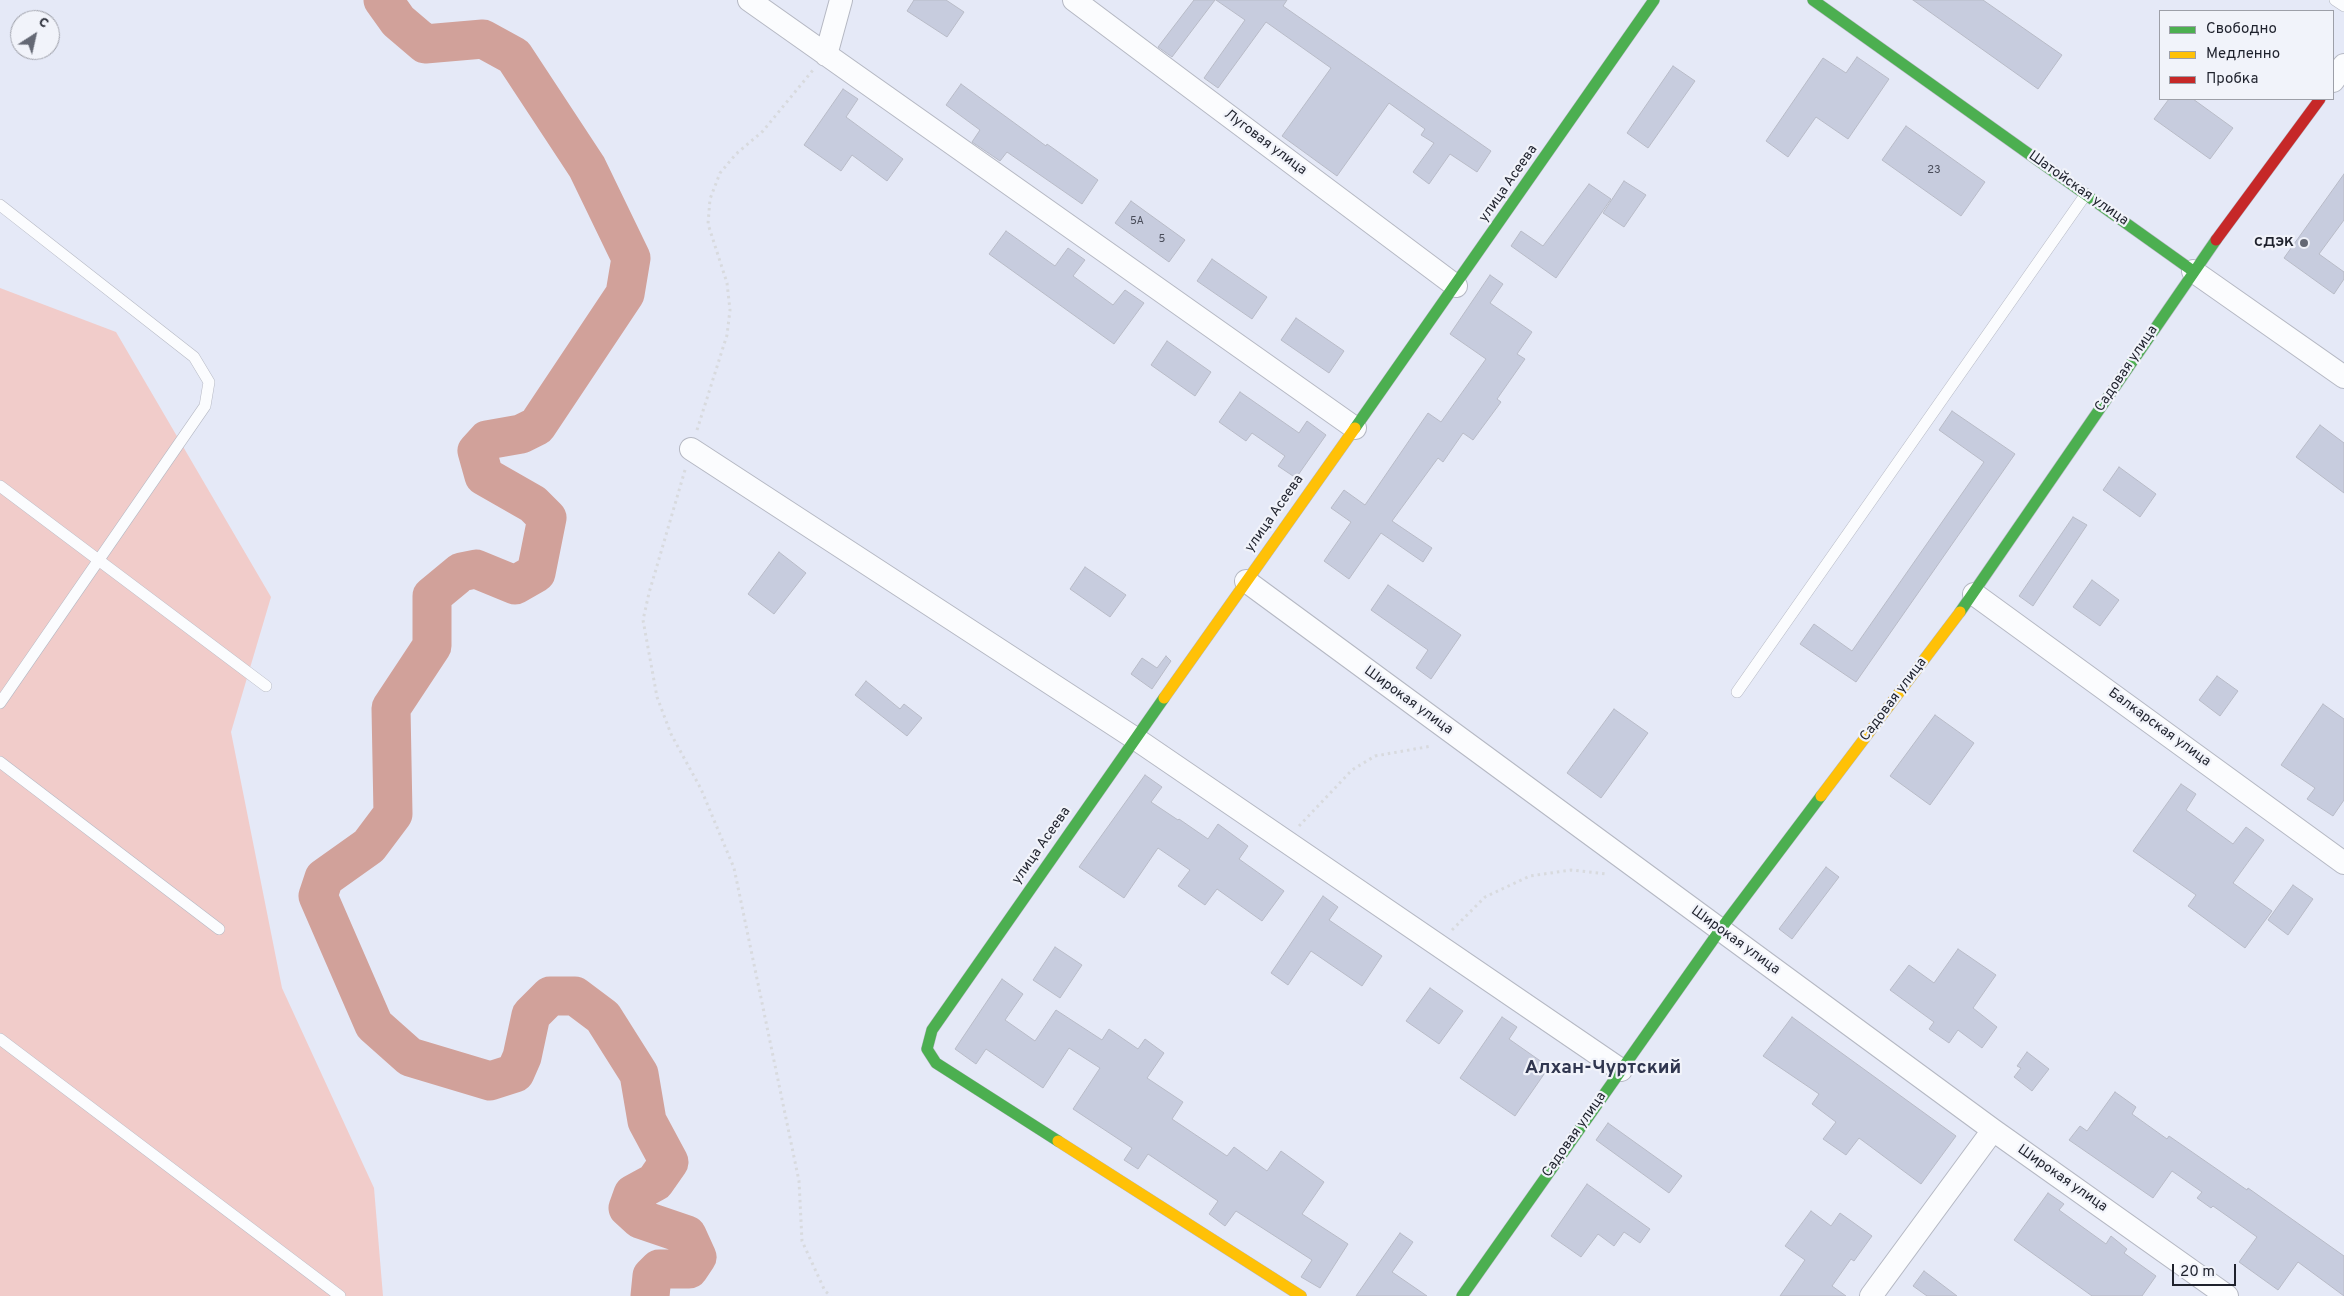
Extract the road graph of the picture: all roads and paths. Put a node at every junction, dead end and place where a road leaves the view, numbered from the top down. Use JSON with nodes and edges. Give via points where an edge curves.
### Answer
{"nodes":[{"id":1,"x":749,"y":0,"type":"edge"},
{"id":2,"x":842,"y":0,"type":"edge"},
{"id":3,"x":1074,"y":0,"type":"edge"},
{"id":4,"x":1654,"y":0,"type":"edge"},
{"id":5,"x":1813,"y":0,"type":"edge"},
{"id":6,"x":2335,"y":0,"type":"edge"},
{"id":7,"x":2344,"y":6,"type":"edge"},
{"id":8,"x":826,"y":54,"type":"junction"},
{"id":9,"x":2344,"y":65,"type":"edge"},
{"id":10,"x":2334,"y":80,"type":"edge"},
{"id":11,"x":2319,"y":100,"type":"edge"},
{"id":12,"x":2086,"y":194,"type":"junction"},
{"id":13,"x":0,"y":206,"type":"edge"},
{"id":14,"x":2193,"y":271,"type":"junction"},
{"id":15,"x":1456,"y":286,"type":"junction"},
{"id":16,"x":2344,"y":377,"type":"edge"},
{"id":17,"x":1355,"y":428,"type":"junction"},
{"id":18,"x":692,"y":449,"type":"junction"},
{"id":19,"x":0,"y":486,"type":"edge"},
{"id":20,"x":98,"y":559,"type":"junction"},
{"id":21,"x":1246,"y":581,"type":"junction"},
{"id":22,"x":1974,"y":594,"type":"junction"},
{"id":23,"x":266,"y":686,"type":"dead end"},
{"id":24,"x":1738,"y":692,"type":"dead end"},
{"id":25,"x":0,"y":703,"type":"edge"},
{"id":26,"x":1136,"y":739,"type":"junction"},
{"id":27,"x":1436,"y":746,"type":"dead end"},
{"id":28,"x":0,"y":762,"type":"edge"},
{"id":29,"x":1285,"y":841,"type":"junction"},
{"id":30,"x":2344,"y":863,"type":"edge"},
{"id":31,"x":1615,"y":875,"type":"dead end"},
{"id":32,"x":219,"y":929,"type":"dead end"},
{"id":33,"x":1720,"y":930,"type":"junction"},
{"id":34,"x":1438,"y":945,"type":"junction"},
{"id":35,"x":0,"y":1039,"type":"edge"},
{"id":36,"x":1621,"y":1070,"type":"junction"},
{"id":37,"x":1993,"y":1130,"type":"junction"},
{"id":38,"x":340,"y":1296,"type":"edge"},
{"id":39,"x":831,"y":1296,"type":"edge"},
{"id":40,"x":1301,"y":1296,"type":"edge"},
{"id":41,"x":1462,"y":1296,"type":"edge"},
{"id":42,"x":1871,"y":1296,"type":"edge"},
{"id":43,"x":2227,"y":1296,"type":"edge"}],
"edges":[{"from":1,"to":8,"type":"street"},
{"from":2,"to":8,"type":"street"},
{"from":3,"to":15,"type":"street","name":"Луговая улица"},
{"from":4,"to":15,"type":"street","name":"улица Асеева"},
{"from":5,"to":12,"type":"street","name":"Шатойская улица"},
{"from":6,"to":7,"type":"lane"},
{"from":8,"to":17,"type":"street"},
{"from":8,"to":18,"type":"path","via":[[763,131],[720,173],[710,199],[708,224],[727,283],[730,310],[727,335]]},
{"from":9,"to":10,"type":"street"},
{"from":11,"to":14,"type":"street","name":"Садовая улица"},
{"from":12,"to":14,"type":"street","name":"Шатойская улица"},
{"from":12,"to":24,"type":"lane"},
{"from":13,"to":20,"type":"lane","via":[[194,357],[209,382],[205,406]]},
{"from":14,"to":16,"type":"street","name":"Шатойская улица"},
{"from":14,"to":22,"type":"street","name":"Садовая улица"},
{"from":15,"to":17,"type":"street","name":"улица Асеева"},
{"from":17,"to":21,"type":"street","name":"улица Асеева"},
{"from":18,"to":26,"type":"street"},
{"from":18,"to":39,"type":"path","via":[[643,620],[657,697],[734,868],[799,1181],[802,1241],[825,1291]]},
{"from":19,"to":20,"type":"lane"},
{"from":20,"to":23,"type":"lane"},
{"from":20,"to":25,"type":"lane"},
{"from":21,"to":26,"type":"street","name":"улица Асеева"},
{"from":21,"to":33,"type":"street","name":"Широкая улица"},
{"from":22,"to":30,"type":"street","name":"Балкарская улица"},
{"from":22,"to":33,"type":"street","name":"Садовая улица"},
{"from":26,"to":29,"type":"street"},
{"from":26,"to":40,"type":"street","name":"улица Асеева","via":[[932,1030],[927,1049],[936,1063]]},
{"from":27,"to":29,"type":"path","via":[[1375,756],[1352,770]]},
{"from":28,"to":32,"type":"lane"},
{"from":29,"to":34,"type":"street"},
{"from":31,"to":34,"type":"path","via":[[1570,870],[1530,876],[1485,897]]},
{"from":33,"to":36,"type":"street","name":"Садовая улица"},
{"from":33,"to":37,"type":"street","name":"Широкая улица"},
{"from":34,"to":36,"type":"street"},
{"from":35,"to":38,"type":"lane"},
{"from":36,"to":41,"type":"street","name":"Садовая улица"},
{"from":37,"to":42,"type":"street"},
{"from":37,"to":43,"type":"street","name":"Широкая улица"}]}
